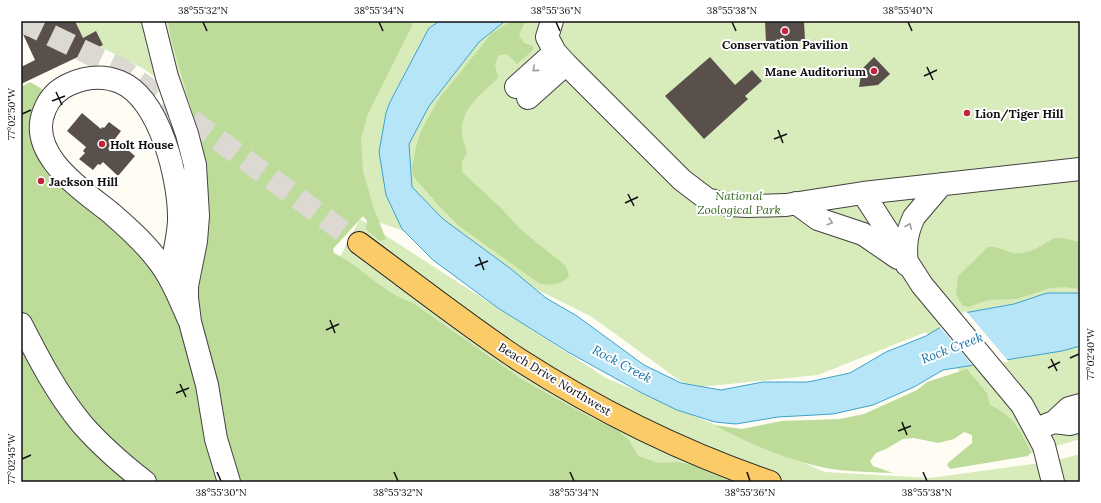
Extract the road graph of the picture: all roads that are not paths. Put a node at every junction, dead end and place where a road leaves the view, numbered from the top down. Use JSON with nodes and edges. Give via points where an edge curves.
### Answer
{"nodes":[{"id":1,"x":152,"y":21,"type":"edge"},
{"id":2,"x":552,"y":21,"type":"edge"},
{"id":3,"x":561,"y":58,"type":"junction"},
{"id":4,"x":522,"y":93,"type":"dead end"},
{"id":5,"x":1080,"y":169,"type":"edge"},
{"id":6,"x":942,"y":184,"type":"junction"},
{"id":7,"x":864,"y":194,"type":"junction"},
{"id":8,"x":796,"y":203,"type":"junction"},
{"id":9,"x":360,"y":243,"type":"tunnel mouth"},
{"id":10,"x":907,"y":265,"type":"junction"},
{"id":11,"x":169,"y":277,"type":"junction"},
{"id":12,"x":190,"y":322,"type":"junction"},
{"id":13,"x":21,"y":324,"type":"edge"},
{"id":14,"x":1080,"y":405,"type":"edge"},
{"id":15,"x":1080,"y":421,"type":"edge"},
{"id":16,"x":1045,"y":425,"type":"junction"},
{"id":17,"x":145,"y":482,"type":"edge"},
{"id":18,"x":229,"y":482,"type":"edge"},
{"id":19,"x":770,"y":482,"type":"edge"},
{"id":20,"x":1053,"y":482,"type":"edge"}],
"edges":[{"from":1,"to":12,"type":"street","via":[[195,165],[198,216],[187,286]]},
{"from":2,"to":3,"type":"street","via":[[547,37]]},
{"from":3,"to":4,"type":"street"},
{"from":3,"to":8,"type":"street","via":[[682,180],[707,199],[728,205],[748,206]]},
{"from":5,"to":6,"type":"street"},
{"from":6,"to":7,"type":"street"},
{"from":10,"to":6,"type":"street","one_way":true,"via":[[905,245],[911,222]]},
{"from":7,"to":8,"type":"street"},
{"from":7,"to":10,"type":"street"},
{"from":8,"to":10,"type":"street","one_way":true,"via":[[818,219],[863,234],[884,246]]},
{"from":9,"to":19,"type":"main road","name":"Beach Drive Northwest","via":[[501,348],[555,382],[657,435]]},
{"from":10,"to":16,"type":"street","via":[[1022,405]]},
{"from":11,"to":11,"type":"street","via":[[179,220],[177,195],[168,155],[153,116],[133,89],[121,82],[94,77],[69,84],[55,92],[43,113],[42,127],[48,153],[69,179],[136,235],[157,258]]},
{"from":11,"to":12,"type":"street"},
{"from":12,"to":18,"type":"street","via":[[204,374],[216,439]]},
{"from":13,"to":17,"type":"street","via":[[59,392],[82,424],[122,465]]},
{"from":14,"to":16,"type":"street","via":[[1069,408]]},
{"from":15,"to":16,"type":"street"},
{"from":16,"to":20,"type":"street","via":[[1044,446]]}]}
